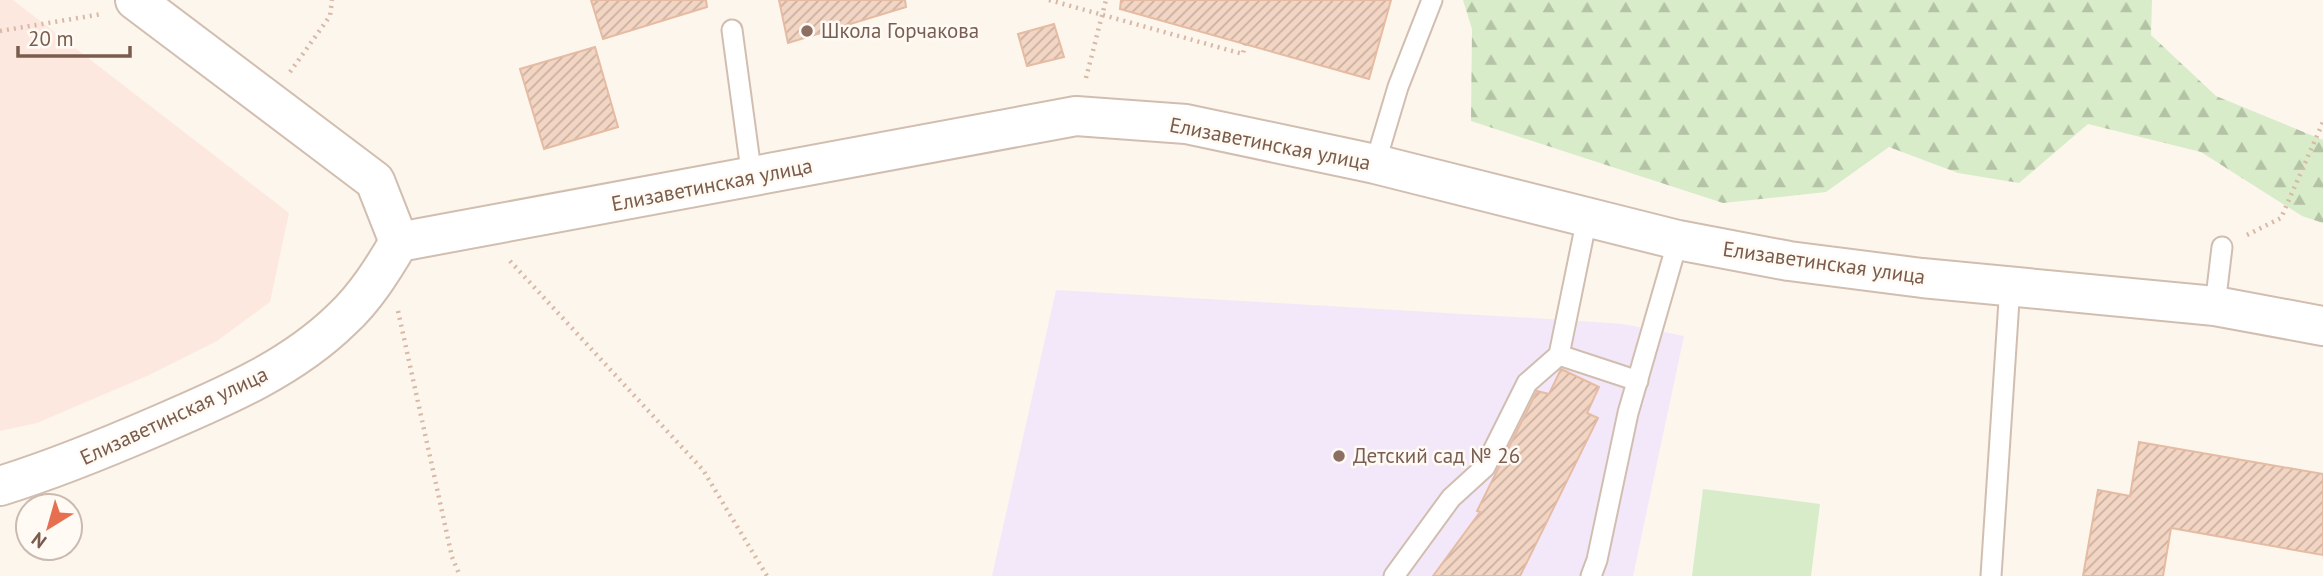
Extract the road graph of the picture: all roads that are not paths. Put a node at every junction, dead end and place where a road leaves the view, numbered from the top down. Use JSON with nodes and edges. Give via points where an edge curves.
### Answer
{"nodes":[{"id":1,"x":1432,"y":0,"type":"edge"},
{"id":2,"x":140,"y":3,"type":"edge"},
{"id":3,"x":732,"y":30,"type":"dead end"},
{"id":4,"x":1375,"y":164,"type":"junction"},
{"id":5,"x":752,"y":178,"type":"junction"},
{"id":6,"x":1587,"y":218,"type":"junction"},
{"id":7,"x":1678,"y":240,"type":"junction"},
{"id":8,"x":2222,"y":247,"type":"road end"},
{"id":9,"x":391,"y":256,"type":"junction"},
{"id":10,"x":2010,"y":285,"type":"junction"},
{"id":11,"x":2215,"y":306,"type":"junction"},
{"id":12,"x":2323,"y":326,"type":"edge"},
{"id":13,"x":1559,"y":355,"type":"junction"},
{"id":14,"x":1638,"y":381,"type":"junction"},
{"id":15,"x":0,"y":486,"type":"edge"},
{"id":16,"x":1394,"y":576,"type":"edge"},
{"id":17,"x":1591,"y":576,"type":"edge"},
{"id":18,"x":1991,"y":576,"type":"edge"}],
"edges":[{"from":1,"to":4,"type":"lane","via":[[1398,86]]},
{"from":2,"to":9,"type":"street","via":[[375,181]]},
{"from":3,"to":5,"type":"lane"},
{"from":4,"to":5,"type":"street","name":"Елизаветинская улица","via":[[1186,124],[1076,116]]},
{"from":4,"to":6,"type":"street","name":"Елизаветинская улица"},
{"from":5,"to":9,"type":"street","name":"Елизаветинская улица"},
{"from":6,"to":7,"type":"street","name":"Елизаветинская улица"},
{"from":6,"to":13,"type":"lane"},
{"from":7,"to":10,"type":"street","name":"Елизаветинская улица","via":[[1789,261]]},
{"from":7,"to":14,"type":"lane"},
{"from":8,"to":11,"type":"lane"},
{"from":9,"to":15,"type":"street","name":"Елизаветинская улица","via":[[343,319],[292,359],[232,394],[61,468]]},
{"from":10,"to":11,"type":"street","name":"Елизаветинская улица"},
{"from":10,"to":18,"type":"lane"},
{"from":11,"to":12,"type":"street","name":"Елизаветинская улица"},
{"from":13,"to":14,"type":"lane"},
{"from":13,"to":16,"type":"lane","via":[[1527,383],[1485,467],[1451,498]]},
{"from":14,"to":17,"type":"lane"}]}
